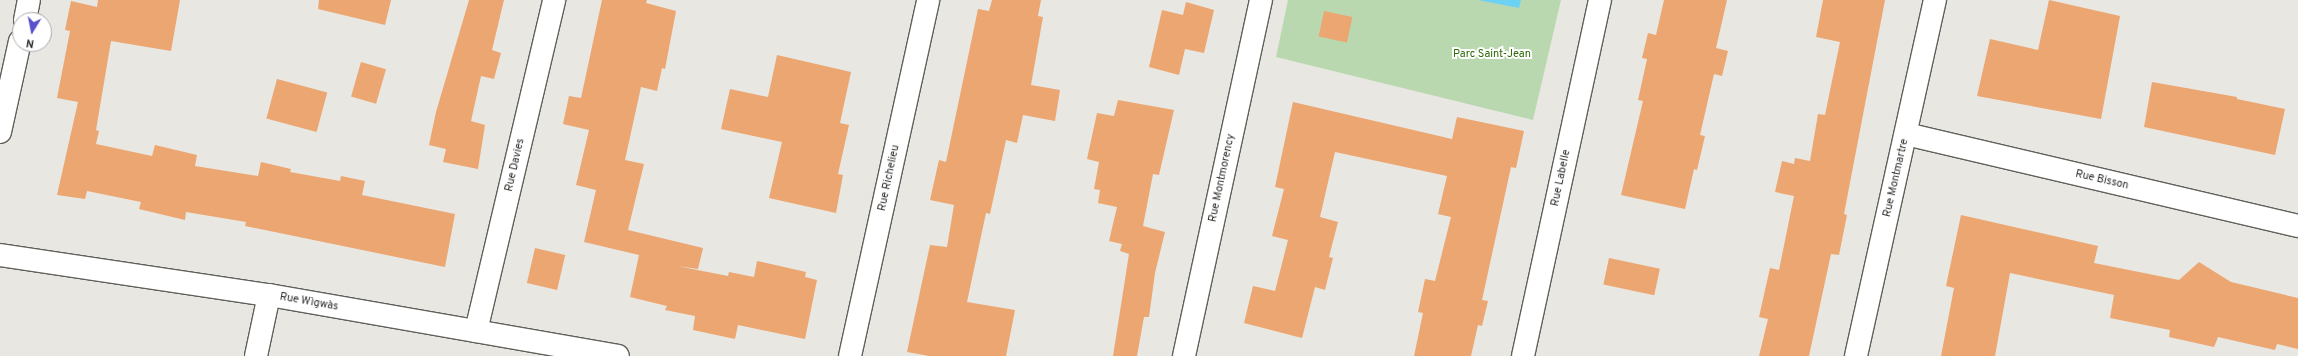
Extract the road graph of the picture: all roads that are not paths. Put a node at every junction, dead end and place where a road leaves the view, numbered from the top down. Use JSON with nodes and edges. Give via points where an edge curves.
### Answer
{"nodes":[{"id":1,"x":29,"y":0,"type":"edge"},
{"id":2,"x":554,"y":0,"type":"edge"},
{"id":3,"x":928,"y":0,"type":"edge"},
{"id":4,"x":1261,"y":0,"type":"edge"},
{"id":5,"x":1600,"y":0,"type":"edge"},
{"id":6,"x":1935,"y":0,"type":"edge"},
{"id":7,"x":27,"y":12,"type":"edge"},
{"id":8,"x":18,"y":52,"type":"edge"},
{"id":9,"x":0,"y":132,"type":"edge"},
{"id":10,"x":1906,"y":134,"type":"junction"},
{"id":11,"x":2298,"y":226,"type":"edge"},
{"id":12,"x":0,"y":255,"type":"edge"},
{"id":13,"x":269,"y":295,"type":"junction"},
{"id":14,"x":476,"y":331,"type":"junction"},
{"id":15,"x":606,"y":355,"type":"edge"},
{"id":16,"x":256,"y":356,"type":"edge"},
{"id":17,"x":850,"y":356,"type":"edge"},
{"id":18,"x":1184,"y":356,"type":"edge"},
{"id":19,"x":1523,"y":356,"type":"edge"},
{"id":20,"x":1856,"y":356,"type":"edge"}],
"edges":[{"from":1,"to":7,"type":"street"},
{"from":2,"to":14,"type":"street","name":"Rue Davies"},
{"from":3,"to":17,"type":"street","name":"Rue Richelieu"},
{"from":4,"to":18,"type":"street","name":"Rue Montmorency"},
{"from":5,"to":19,"type":"street","name":"Rue Labelle"},
{"from":6,"to":10,"type":"street","name":"Rue Montmartre"},
{"from":8,"to":9,"type":"street"},
{"from":10,"to":11,"type":"street","name":"Rue Bisson"},
{"from":10,"to":20,"type":"street","name":"Rue Montmartre"},
{"from":12,"to":13,"type":"street","name":"Rue Wìgwàs"},
{"from":13,"to":14,"type":"street","name":"Rue Wìgwàs"},
{"from":13,"to":16,"type":"street"},
{"from":14,"to":15,"type":"street","name":"Rue Wìgwàs"}]}
